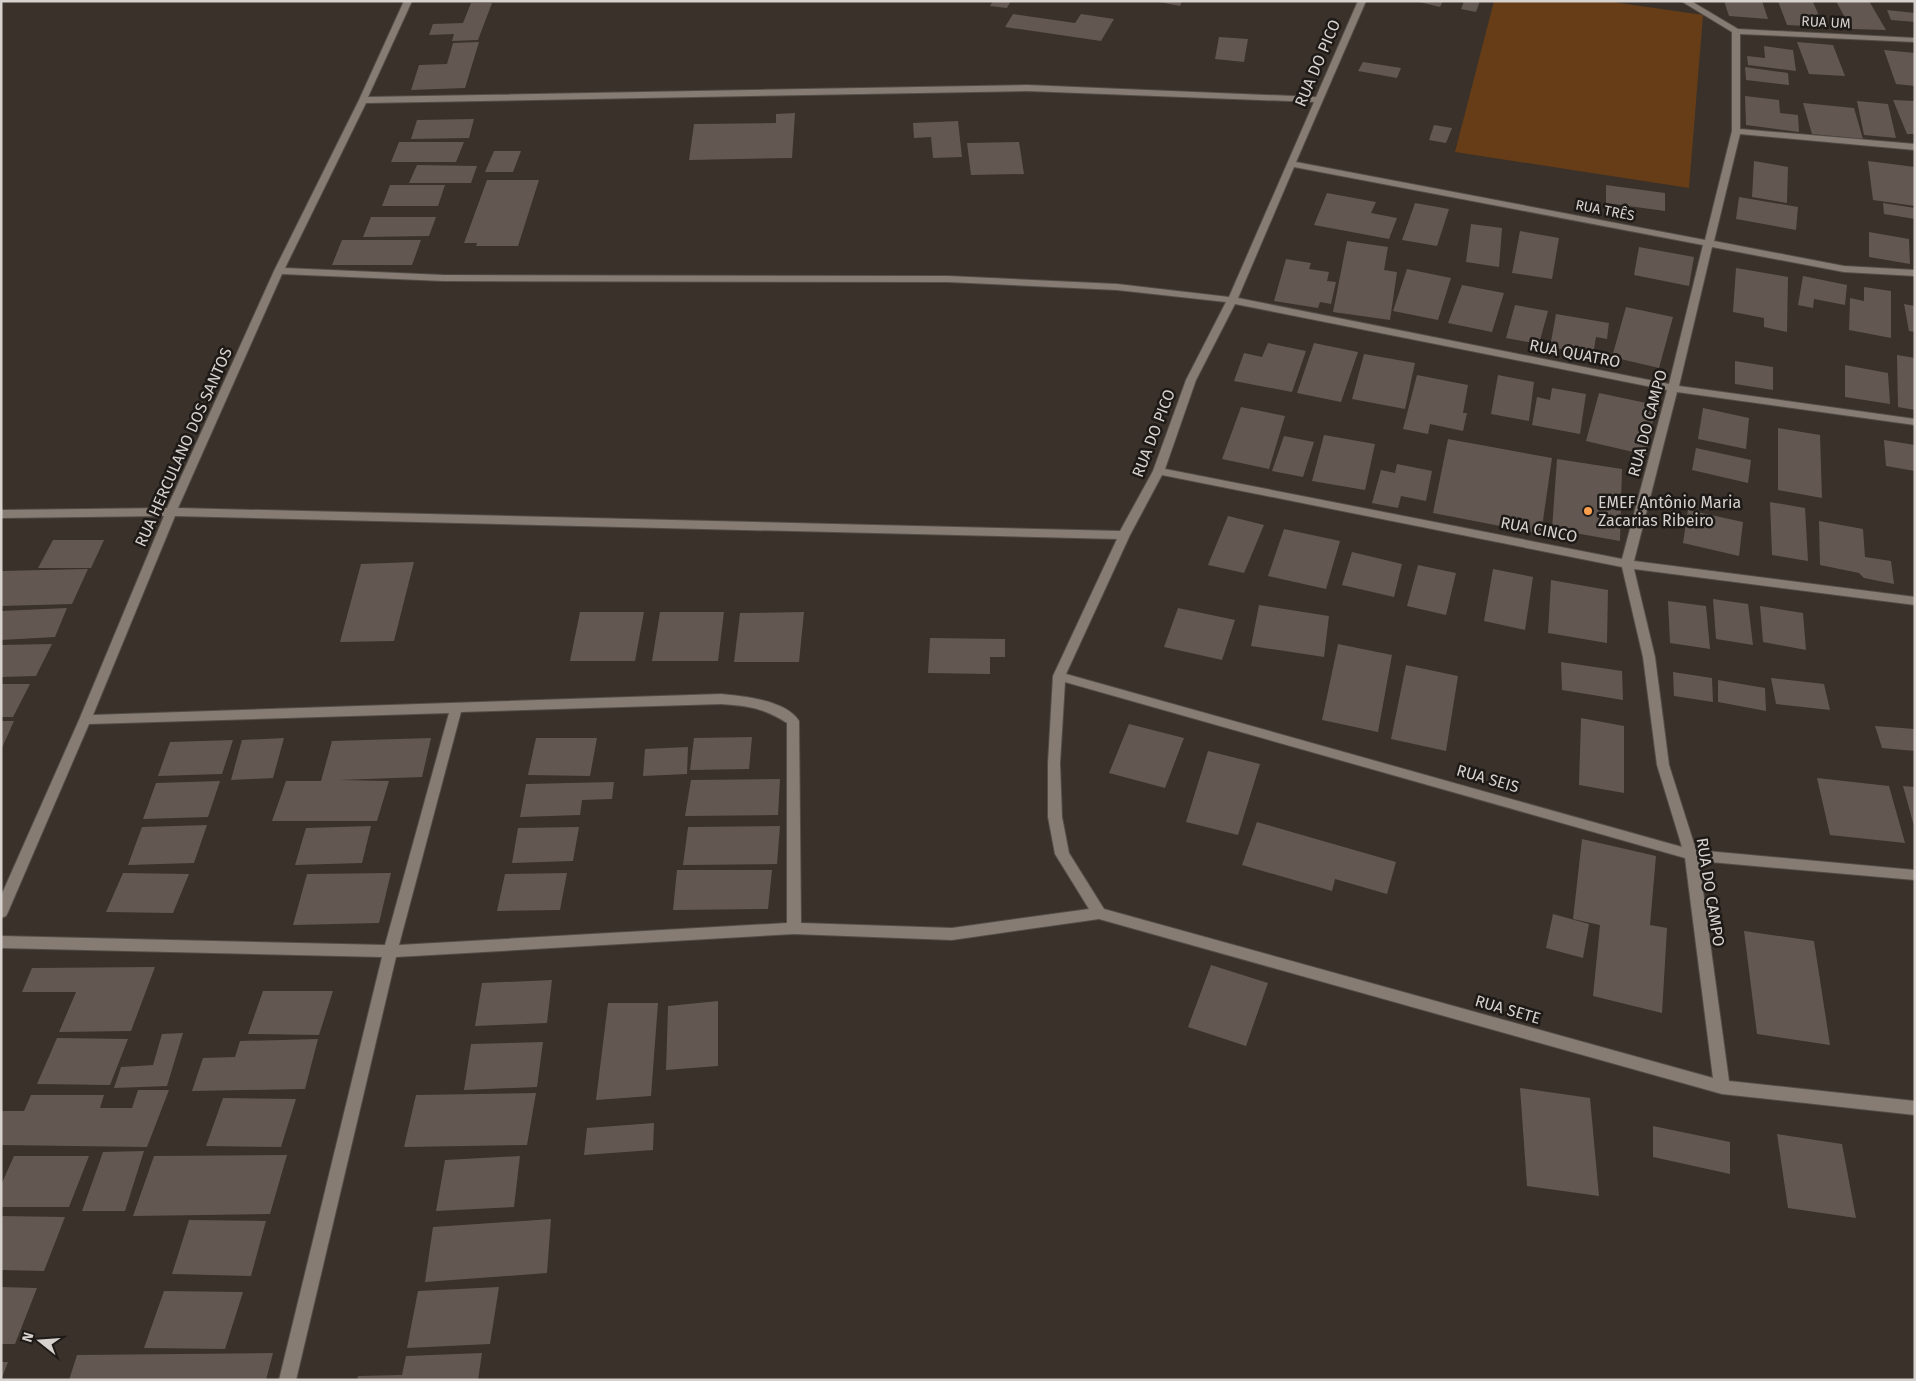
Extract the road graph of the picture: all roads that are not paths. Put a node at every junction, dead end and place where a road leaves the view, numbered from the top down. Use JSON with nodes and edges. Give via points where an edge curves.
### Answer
{"nodes":[{"id":1,"x":408,"y":1,"type":"edge"},
{"id":2,"x":1362,"y":1,"type":"edge"},
{"id":3,"x":1685,"y":1,"type":"edge"},
{"id":4,"x":1736,"y":31,"type":"junction"},
{"id":5,"x":1915,"y":40,"type":"edge"},
{"id":6,"x":363,"y":100,"type":"junction"},
{"id":7,"x":1319,"y":100,"type":"junction"},
{"id":8,"x":1736,"y":131,"type":"junction"},
{"id":9,"x":1915,"y":147,"type":"edge"},
{"id":10,"x":1292,"y":164,"type":"junction"},
{"id":11,"x":1708,"y":243,"type":"junction"},
{"id":12,"x":279,"y":271,"type":"junction"},
{"id":13,"x":1915,"y":273,"type":"edge"},
{"id":14,"x":1232,"y":300,"type":"junction"},
{"id":15,"x":1673,"y":388,"type":"junction"},
{"id":16,"x":1915,"y":422,"type":"edge"},
{"id":17,"x":1159,"y":471,"type":"junction"},
{"id":18,"x":170,"y":512,"type":"junction"},
{"id":19,"x":1,"y":514,"type":"edge"},
{"id":20,"x":1124,"y":534,"type":"junction"},
{"id":21,"x":1626,"y":564,"type":"junction"},
{"id":22,"x":1915,"y":601,"type":"edge"},
{"id":23,"x":1059,"y":676,"type":"junction"},
{"id":24,"x":456,"y":709,"type":"junction"},
{"id":25,"x":85,"y":720,"type":"junction"},
{"id":26,"x":1691,"y":855,"type":"junction"},
{"id":27,"x":1915,"y":875,"type":"edge"},
{"id":28,"x":1,"y":912,"type":"edge"},
{"id":29,"x":1098,"y":913,"type":"junction"},
{"id":30,"x":794,"y":928,"type":"junction"},
{"id":31,"x":1,"y":942,"type":"edge"},
{"id":32,"x":390,"y":951,"type":"junction"},
{"id":33,"x":1722,"y":1087,"type":"junction"},
{"id":34,"x":1915,"y":1108,"type":"edge"},
{"id":35,"x":287,"y":1380,"type":"edge"}],
"edges":[{"from":1,"to":6,"type":"street","name":"RUA HERCULANO DOS SANTOS"},
{"from":2,"to":7,"type":"street","name":"RUA DO PICO"},
{"from":3,"to":4,"type":"street"},
{"from":4,"to":5,"type":"street","name":"RUA UM"},
{"from":4,"to":8,"type":"street","name":"RUA DO CAMPO"},
{"from":6,"to":7,"type":"street","via":[[1027,88]]},
{"from":6,"to":12,"type":"street","name":"RUA HERCULANO DOS SANTOS"},
{"from":7,"to":10,"type":"street","name":"RUA DO PICO"},
{"from":8,"to":9,"type":"street"},
{"from":8,"to":11,"type":"street","name":"RUA DO CAMPO"},
{"from":10,"to":11,"type":"street","name":"RUA TRÊS"},
{"from":10,"to":14,"type":"street","name":"RUA DO PICO"},
{"from":11,"to":13,"type":"street","name":"RUA TRÊS","via":[[1844,269]]},
{"from":11,"to":15,"type":"street","name":"RUA DO CAMPO"},
{"from":12,"to":14,"type":"street","name":"RUA QUATRO","via":[[453,278],[948,279],[1117,286]]},
{"from":12,"to":18,"type":"street","name":"RUA HERCULANO DOS SANTOS"},
{"from":14,"to":15,"type":"street","name":"RUA QUATRO"},
{"from":14,"to":17,"type":"street","name":"RUA DO PICO","via":[[1191,380]]},
{"from":15,"to":16,"type":"street","name":"RUA QUATRO"},
{"from":15,"to":21,"type":"street","name":"RUA DO CAMPO"},
{"from":17,"to":20,"type":"street","name":"RUA DO PICO"},
{"from":17,"to":21,"type":"street","name":"RUA CINCO"},
{"from":18,"to":19,"type":"street"},
{"from":18,"to":20,"type":"street"},
{"from":18,"to":25,"type":"street","name":"RUA HERCULANO DOS SANTOS"},
{"from":20,"to":23,"type":"street","name":"RUA DO PICO"},
{"from":21,"to":22,"type":"street","name":"RUA CINCO"},
{"from":21,"to":26,"type":"street","name":"RUA DO CAMPO","via":[[1650,657],[1663,765]]},
{"from":23,"to":26,"type":"street","name":"RUA SEIS"},
{"from":23,"to":29,"type":"street","name":"RUA DO PICO","via":[[1054,763],[1055,817],[1062,854]]},
{"from":24,"to":25,"type":"street"},
{"from":24,"to":30,"type":"street","via":[[721,699],[773,708],[793,721]]},
{"from":24,"to":32,"type":"street"},
{"from":25,"to":28,"type":"street","name":"RUA HERCULANO DOS SANTOS"},
{"from":26,"to":27,"type":"street","name":"RUA SEIS"},
{"from":26,"to":33,"type":"street","name":"RUA DO CAMPO"},
{"from":29,"to":30,"type":"street","via":[[952,934]]},
{"from":29,"to":33,"type":"street","name":"RUA SETE"},
{"from":30,"to":32,"type":"street"},
{"from":31,"to":32,"type":"street"},
{"from":32,"to":35,"type":"street"},
{"from":33,"to":34,"type":"street","name":"RUA SETE"}]}
